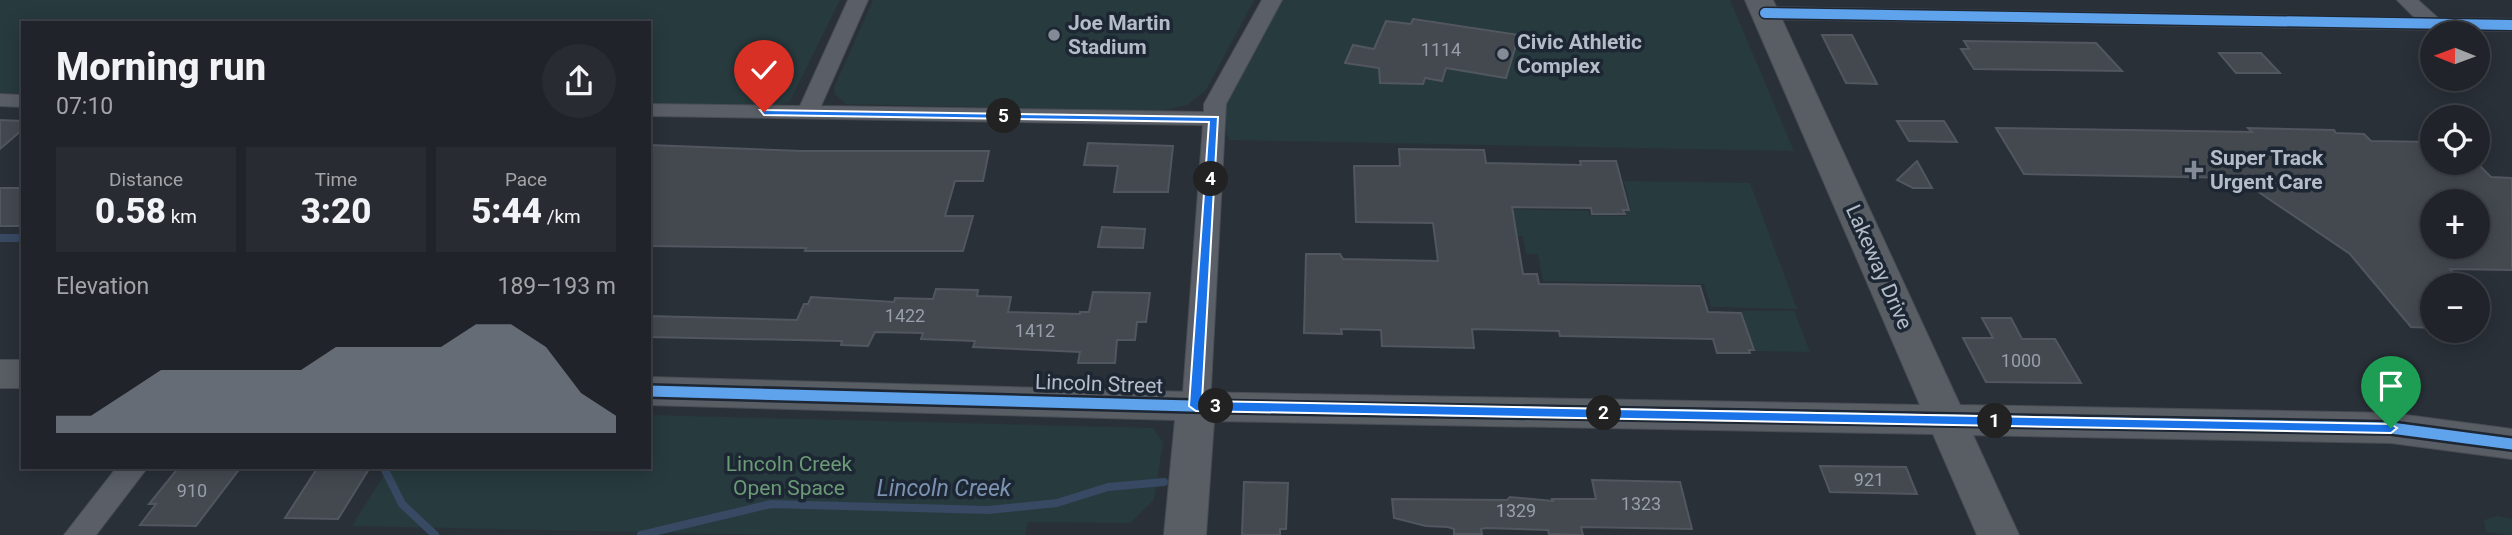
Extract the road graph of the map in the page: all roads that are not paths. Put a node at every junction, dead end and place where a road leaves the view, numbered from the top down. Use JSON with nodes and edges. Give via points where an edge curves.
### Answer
{"nodes":[{"id":1,"x":858,"y":0,"type":"edge"},
{"id":2,"x":1272,"y":0,"type":"edge"},
{"id":3,"x":2407,"y":0,"type":"edge"},
{"id":4,"x":1762,"y":6,"type":"edge"},
{"id":5,"x":2430,"y":21,"type":"edge"},
{"id":6,"x":2420,"y":23,"type":"edge"},
{"id":7,"x":2490,"y":24,"type":"edge"},
{"id":8,"x":2512,"y":24,"type":"edge"},
{"id":9,"x":0,"y":100,"type":"edge"},
{"id":10,"x":21,"y":100,"type":"edge"},
{"id":11,"x":651,"y":110,"type":"edge"},
{"id":12,"x":807,"y":113,"type":"junction"},
{"id":13,"x":1215,"y":119,"type":"junction"},
{"id":14,"x":0,"y":374,"type":"edge"},
{"id":15,"x":21,"y":374,"type":"edge"},
{"id":16,"x":651,"y":391,"type":"edge"},
{"id":17,"x":1196,"y":406,"type":"junction"},
{"id":18,"x":1947,"y":420,"type":"junction"},
{"id":19,"x":2512,"y":443,"type":"edge"},
{"id":20,"x":132,"y":469,"type":"edge"},
{"id":21,"x":79,"y":535,"type":"edge"},
{"id":22,"x":1185,"y":535,"type":"edge"},
{"id":23,"x":1997,"y":535,"type":"edge"}],
"edges":[{"from":1,"to":12,"type":"street"},
{"from":2,"to":13,"type":"street","via":[[1215,104]]},
{"from":3,"to":5,"type":"street"},
{"from":4,"to":6,"type":"street"},
{"from":4,"to":18,"type":"street","name":"Lakeway Drive"},
{"from":7,"to":8,"type":"street"},
{"from":9,"to":10,"type":"street"},
{"from":11,"to":12,"type":"street"},
{"from":12,"to":13,"type":"street"},
{"from":13,"to":17,"type":"street"},
{"from":14,"to":15,"type":"street"},
{"from":16,"to":17,"type":"street","name":"Lincoln Street"},
{"from":17,"to":18,"type":"street","name":"Lincoln Street"},
{"from":17,"to":22,"type":"street"},
{"from":18,"to":19,"type":"street","name":"Lincoln Street","via":[[2391,428]]},
{"from":18,"to":23,"type":"street","name":"Lakeway Drive"},
{"from":20,"to":21,"type":"street"}]}
